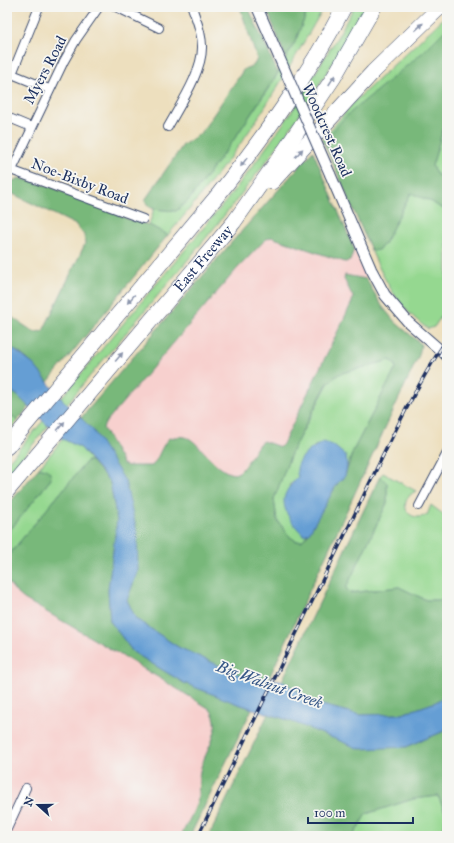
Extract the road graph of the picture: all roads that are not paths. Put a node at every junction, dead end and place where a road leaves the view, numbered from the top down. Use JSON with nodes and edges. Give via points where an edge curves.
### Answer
{"nodes":[{"id":1,"x":39,"y":7,"type":"edge"},
{"id":2,"x":99,"y":7,"type":"edge"},
{"id":3,"x":116,"y":7,"type":"edge"},
{"id":4,"x":192,"y":7,"type":"edge"},
{"id":5,"x":257,"y":7,"type":"edge"},
{"id":6,"x":335,"y":7,"type":"edge"},
{"id":7,"x":344,"y":7,"type":"edge"},
{"id":8,"x":374,"y":7,"type":"edge"},
{"id":9,"x":440,"y":7,"type":"edge"},
{"id":10,"x":159,"y":28,"type":"dead end"},
{"id":11,"x":10,"y":73,"type":"edge"},
{"id":12,"x":49,"y":89,"type":"junction"},
{"id":13,"x":7,"y":117,"type":"edge"},
{"id":14,"x":31,"y":127,"type":"junction"},
{"id":15,"x":168,"y":127,"type":"dead end"},
{"id":16,"x":267,"y":130,"type":"junction"},
{"id":17,"x":9,"y":169,"type":"edge"},
{"id":18,"x":143,"y":219,"type":"dead end"},
{"id":19,"x":234,"y":222,"type":"junction"},
{"id":20,"x":447,"y":356,"type":"edge"},
{"id":21,"x":7,"y":447,"type":"edge"},
{"id":22,"x":447,"y":453,"type":"edge"},
{"id":23,"x":7,"y":491,"type":"edge"},
{"id":24,"x":419,"y":506,"type":"dead end"},
{"id":25,"x":26,"y":788,"type":"dead end"},
{"id":26,"x":7,"y":828,"type":"edge"}],
"edges":[{"from":1,"to":11,"type":"street"},
{"from":2,"to":12,"type":"street","name":"Myers Road"},
{"from":3,"to":10,"type":"street"},
{"from":4,"to":15,"type":"street","via":[[201,36],[201,57],[196,74]]},
{"from":5,"to":20,"type":"street","name":"Woodcrest Road","bridge":true,"via":[[385,295],[399,313]]},
{"from":6,"to":16,"type":"highway","via":[[308,61]]},
{"from":7,"to":16,"type":"highway","name":"East Freeway","via":[[313,62]]},
{"from":19,"to":8,"type":"highway","name":"East Freeway","one_way":true,"via":[[334,77]]},
{"from":19,"to":9,"type":"highway","one_way":true,"via":[[373,72]]},
{"from":11,"to":12,"type":"street"},
{"from":12,"to":14,"type":"street","name":"Myers Road"},
{"from":13,"to":14,"type":"street"},
{"from":14,"to":17,"type":"street","name":"Myers Road"},
{"from":16,"to":21,"type":"highway","name":"East Freeway","one_way":true,"via":[[218,195]]},
{"from":17,"to":18,"type":"street","name":"Noe-Bixby Road"},
{"from":23,"to":19,"type":"highway","name":"East Freeway","one_way":true},
{"from":22,"to":24,"type":"street"},
{"from":25,"to":26,"type":"street"}]}
